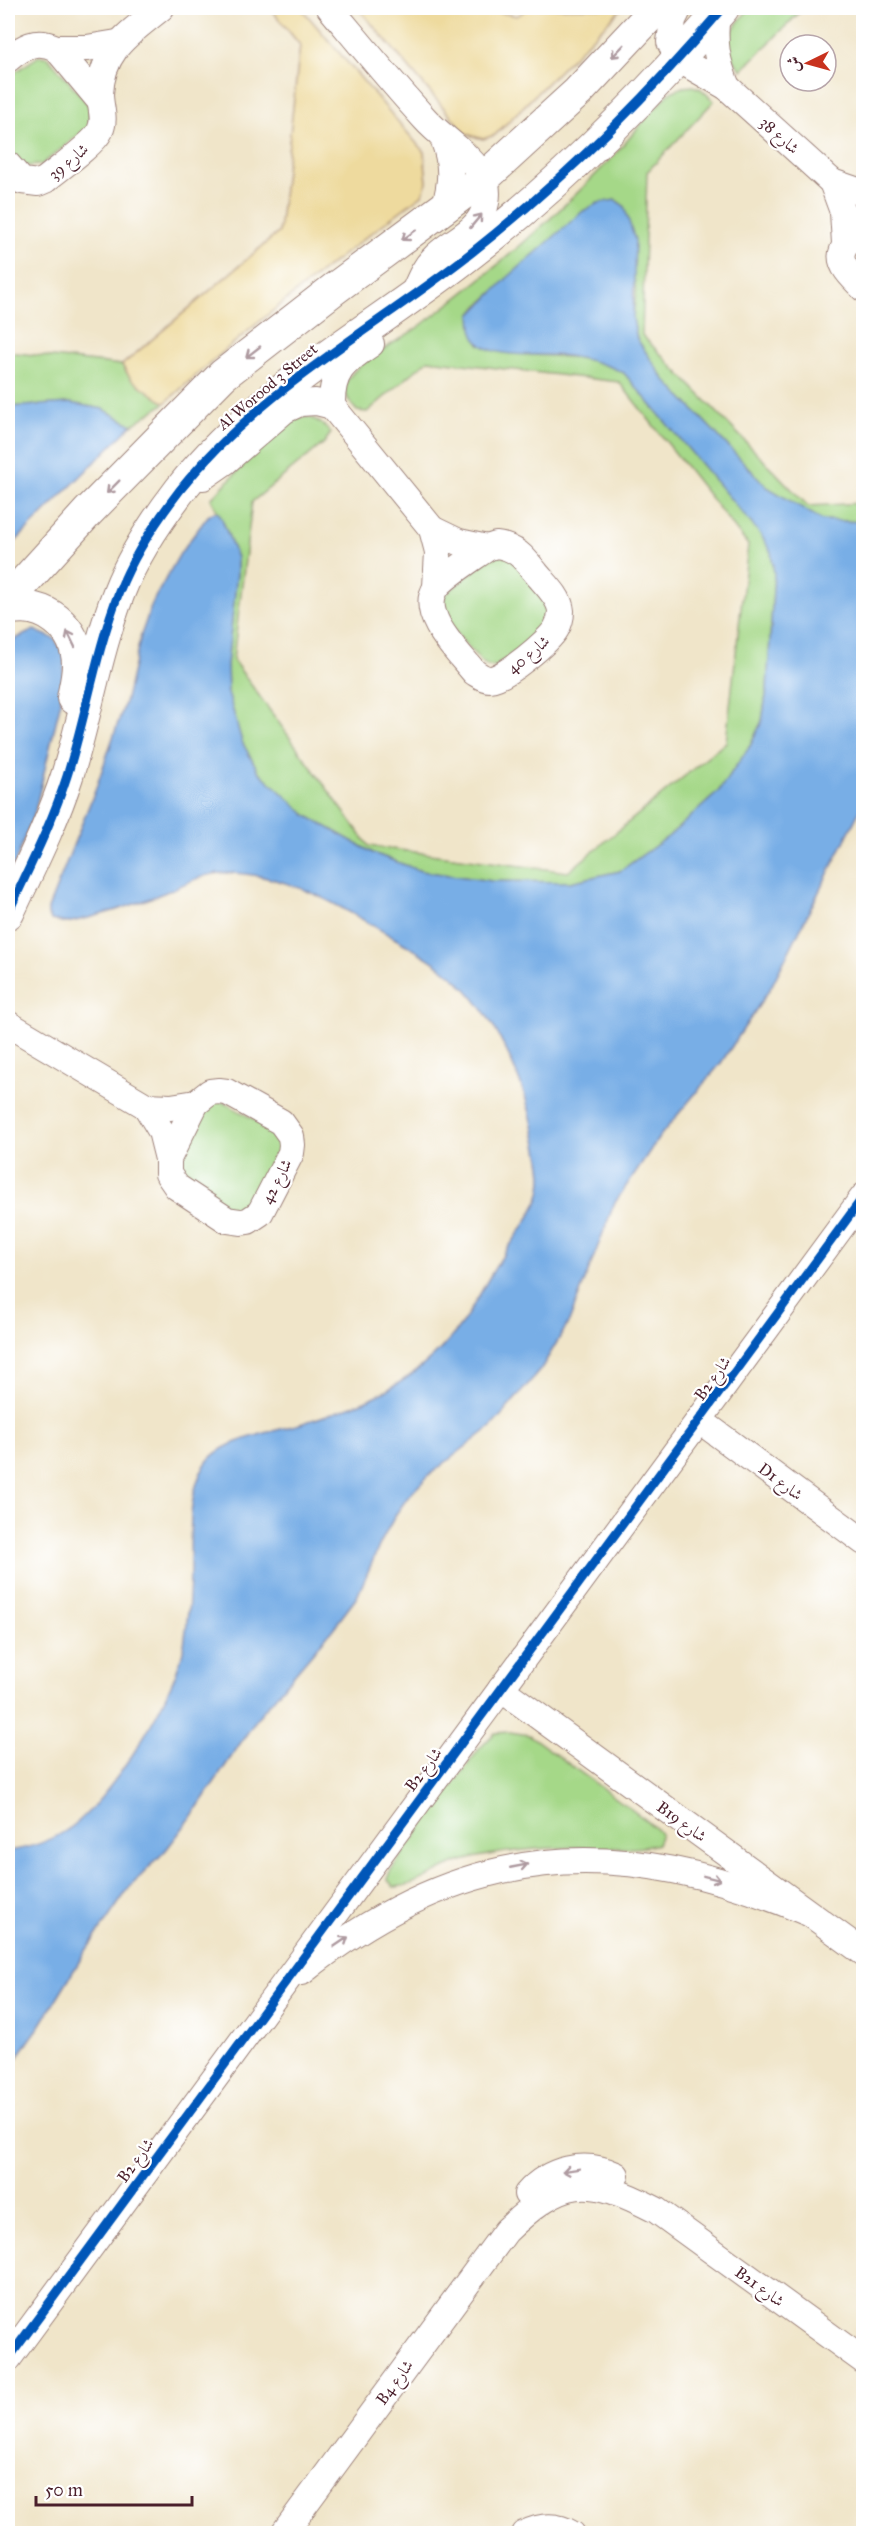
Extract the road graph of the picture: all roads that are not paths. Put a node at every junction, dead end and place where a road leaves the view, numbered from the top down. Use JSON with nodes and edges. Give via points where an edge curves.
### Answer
{"nodes":[{"id":1,"x":161,"y":8,"type":"edge"},
{"id":2,"x":330,"y":8,"type":"edge"},
{"id":3,"x":657,"y":8,"type":"edge"},
{"id":4,"x":679,"y":8,"type":"edge"},
{"id":5,"x":720,"y":11,"type":"edge"},
{"id":6,"x":117,"y":43,"type":"junction"},
{"id":7,"x":56,"y":48,"type":"junction"},
{"id":8,"x":678,"y":59,"type":"junction"},
{"id":9,"x":8,"y":60,"type":"edge"},
{"id":10,"x":727,"y":87,"type":"junction"},
{"id":11,"x":100,"y":101,"type":"junction"},
{"id":12,"x":443,"y":138,"type":"junction"},
{"id":13,"x":8,"y":165,"type":"edge"},
{"id":14,"x":484,"y":178,"type":"junction"},
{"id":15,"x":832,"y":182,"type":"junction"},
{"id":16,"x":864,"y":193,"type":"edge"},
{"id":17,"x":444,"y":209,"type":"junction"},
{"id":18,"x":864,"y":223,"type":"edge"},
{"id":19,"x":845,"y":243,"type":"junction"},
{"id":20,"x":864,"y":289,"type":"edge"},
{"id":21,"x":413,"y":295,"type":"junction"},
{"id":22,"x":332,"y":406,"type":"junction"},
{"id":23,"x":180,"y":491,"type":"junction"},
{"id":24,"x":432,"y":529,"type":"junction"},
{"id":25,"x":487,"y":548,"type":"junction"},
{"id":26,"x":436,"y":587,"type":"junction"},
{"id":27,"x":8,"y":600,"type":"edge"},
{"id":28,"x":8,"y":609,"type":"edge"},
{"id":29,"x":66,"y":780,"type":"junction"},
{"id":30,"x":8,"y":913,"type":"edge"},
{"id":31,"x":8,"y":1024,"type":"edge"},
{"id":32,"x":196,"y":1103,"type":"junction"},
{"id":33,"x":146,"y":1106,"type":"junction"},
{"id":34,"x":168,"y":1159,"type":"junction"},
{"id":35,"x":864,"y":1196,"type":"edge"},
{"id":36,"x":699,"y":1420,"type":"junction"},
{"id":37,"x":864,"y":1542,"type":"edge"},
{"id":38,"x":501,"y":1689,"type":"junction"},
{"id":39,"x":806,"y":1912,"type":"junction"},
{"id":40,"x":864,"y":1953,"type":"edge"},
{"id":41,"x":265,"y":2007,"type":"junction"},
{"id":42,"x":506,"y":2230,"type":"joint"},
{"id":43,"x":8,"y":2359,"type":"edge"},
{"id":44,"x":864,"y":2361,"type":"edge"},
{"id":45,"x":283,"y":2534,"type":"edge"},
{"id":46,"x":524,"y":2534,"type":"edge"},
{"id":47,"x":572,"y":2534,"type":"edge"}],
"edges":[{"from":1,"to":6,"type":"street","name":"شارع 39"},
{"from":2,"to":12,"type":"street"},
{"from":3,"to":14,"type":"street","name":"Al Worood 3 Street","one_way":true,"via":[[578,92]]},
{"from":4,"to":8,"type":"street","via":[[670,42]]},
{"from":5,"to":8,"type":"street","name":"Al Worood 3 Street"},
{"from":5,"to":10,"type":"street","via":[[714,34],[716,55]]},
{"from":6,"to":7,"type":"street","name":"شارع 39"},
{"from":6,"to":11,"type":"street","name":"شارع 39","via":[[104,69]]},
{"from":7,"to":9,"type":"street","name":"شارع 39","via":[[43,43],[29,45]]},
{"from":7,"to":11,"type":"street"},
{"from":8,"to":10,"type":"street","name":"شارع 38"},
{"from":8,"to":21,"type":"street","name":"Al Worood 3 Street","via":[[567,171],[470,254]]},
{"from":10,"to":15,"type":"street","name":"شارع 38"},
{"from":11,"to":13,"type":"street","name":"شارع 39","via":[[104,115],[97,136],[45,180],[22,181]]},
{"from":12,"to":14,"type":"street","via":[[459,148]]},
{"from":12,"to":17,"type":"street","via":[[452,174]]},
{"from":14,"to":17,"type":"street","name":"Al Worood 3 Street"},
{"from":21,"to":14,"type":"street","one_way":true,"via":[[417,281],[434,257],[481,216],[486,203]]},
{"from":15,"to":16,"type":"street","name":"شارع 38"},
{"from":15,"to":19,"type":"street","name":"شارع 38","via":[[843,212]]},
{"from":17,"to":27,"type":"street","name":"Al Worood 3 Street","one_way":true,"via":[[223,375]]},
{"from":18,"to":19,"type":"street"},
{"from":19,"to":20,"type":"street","name":"شارع 38","via":[[841,254],[843,267]]},
{"from":21,"to":22,"type":"street","via":[[390,327],[340,368],[334,379]]},
{"from":21,"to":23,"type":"street","name":"Al Worood 3 Street","via":[[346,340],[284,389],[214,451]]},
{"from":22,"to":23,"type":"street","via":[[316,402],[285,410],[226,461]]},
{"from":22,"to":24,"type":"street","name":"شارع 40"},
{"from":23,"to":29,"type":"street","name":"Al Worood 3 Street","via":[[147,539],[119,591]]},
{"from":24,"to":25,"type":"street","name":"شارع 40","via":[[459,542]]},
{"from":24,"to":26,"type":"street","name":"شارع 40","via":[[438,552]]},
{"from":25,"to":26,"type":"street"},
{"from":25,"to":26,"type":"street","name":"شارع 40","via":[[504,546],[521,554],[558,600],[561,610],[552,635],[509,671],[490,679],[474,672],[436,624],[431,604]]},
{"from":29,"to":28,"type":"street","one_way":true,"via":[[78,664],[74,642],[61,622],[42,610],[19,606]]},
{"from":29,"to":30,"type":"street","name":"Al Worood 3 Street"},
{"from":31,"to":33,"type":"street","name":"شارع 42"},
{"from":32,"to":33,"type":"street","name":"شارع 42"},
{"from":32,"to":34,"type":"street"},
{"from":32,"to":34,"type":"street","name":"شارع 42","via":[[210,1092],[227,1092],[281,1122],[291,1136],[291,1153],[260,1213],[241,1222],[227,1220],[177,1187],[168,1174]]},
{"from":33,"to":34,"type":"street","name":"شارع 42","via":[[161,1131]]},
{"from":35,"to":36,"type":"street","name":"B2 شارع"},
{"from":36,"to":37,"type":"street","name":"D1 شارع"},
{"from":36,"to":38,"type":"street","name":"B2 شارع"},
{"from":38,"to":39,"type":"street","name":"B19 شارع"},
{"from":38,"to":41,"type":"street","name":"B2 شارع"},
{"from":39,"to":40,"type":"street","name":"B19 شارع"},
{"from":41,"to":39,"type":"street","one_way":true,"via":[[331,1949],[405,1904],[468,1878],[534,1863],[606,1860],[684,1871],[756,1892]]},
{"from":41,"to":43,"type":"street","name":"B2 شارع"},
{"from":42,"to":44,"type":"street","name":"B21 شارع","via":[[533,2187],[554,2174],[589,2168],[617,2175],[643,2193],[656,2210]]},
{"from":42,"to":45,"type":"street","name":"B4 شارع"},
{"from":46,"to":47,"type":"street","via":[[550,2526]]}]}
